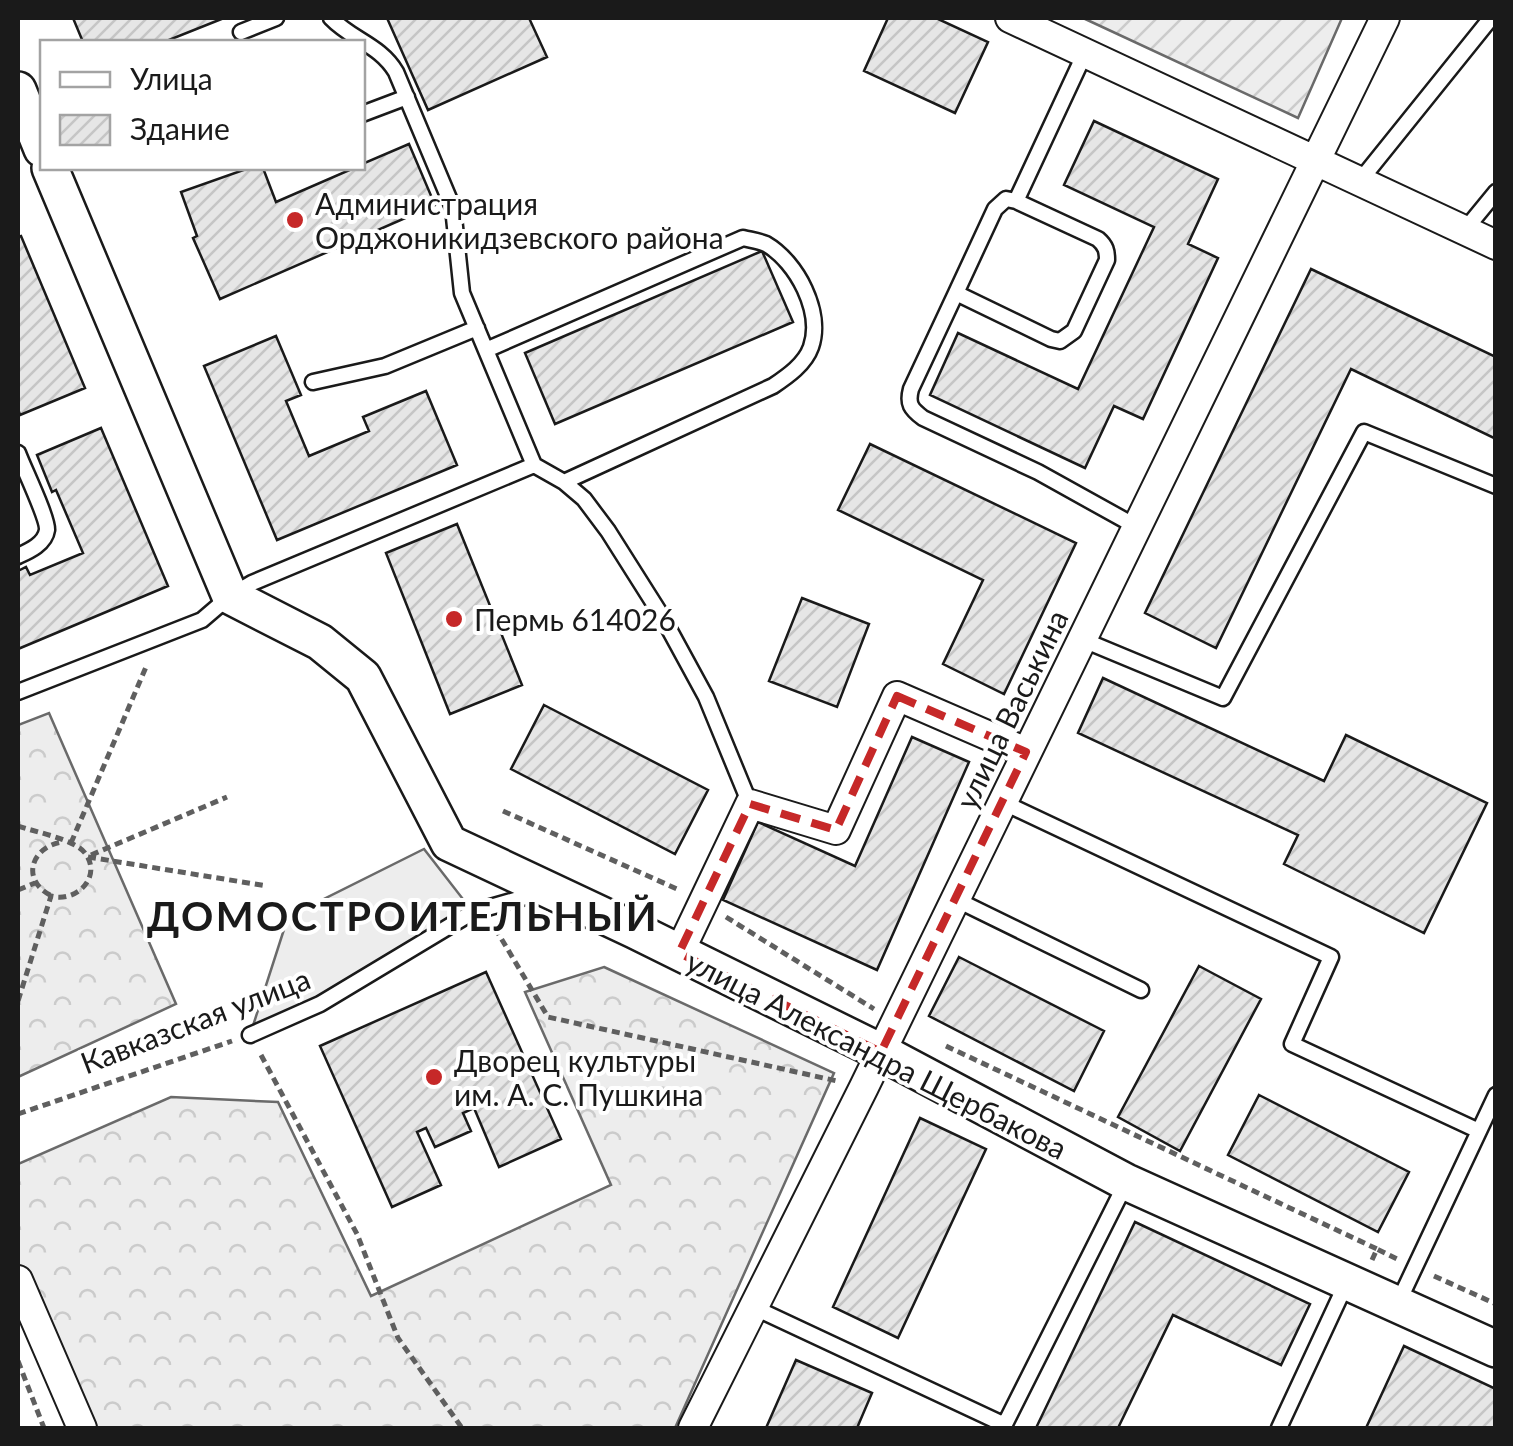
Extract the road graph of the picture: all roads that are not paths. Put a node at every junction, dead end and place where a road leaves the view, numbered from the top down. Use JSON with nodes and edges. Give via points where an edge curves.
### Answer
{"nodes":[{"id":1,"x":276,"y":18,"type":"edge"},
{"id":2,"x":332,"y":18,"type":"edge"},
{"id":3,"x":1010,"y":18,"type":"edge"},
{"id":4,"x":1385,"y":18,"type":"edge"},
{"id":5,"x":1490,"y":18,"type":"edge"},
{"id":6,"x":241,"y":32,"type":"dead end"},
{"id":7,"x":359,"y":40,"type":"edge"},
{"id":8,"x":365,"y":44,"type":"edge"},
{"id":9,"x":1085,"y":53,"type":"junction"},
{"id":10,"x":18,"y":90,"type":"edge"},
{"id":11,"x":406,"y":98,"type":"junction"},
{"id":12,"x":365,"y":113,"type":"edge"},
{"id":13,"x":40,"y":144,"type":"edge"},
{"id":14,"x":1314,"y":162,"type":"junction"},
{"id":15,"x":51,"y":170,"type":"edge"},
{"id":16,"x":1358,"y":182,"type":"junction"},
{"id":17,"x":1496,"y":192,"type":"edge"},
{"id":18,"x":1016,"y":200,"type":"junction"},
{"id":19,"x":1464,"y":231,"type":"junction"},
{"id":20,"x":1496,"y":245,"type":"edge"},
{"id":21,"x":956,"y":293,"type":"junction"},
{"id":22,"x":477,"y":328,"type":"junction"},
{"id":23,"x":486,"y":350,"type":"junction"},
{"id":24,"x":313,"y":382,"type":"dead end"},
{"id":25,"x":18,"y":453,"type":"edge"},
{"id":26,"x":534,"y":466,"type":"junction"},
{"id":27,"x":564,"y":482,"type":"junction"},
{"id":28,"x":1496,"y":486,"type":"edge"},
{"id":29,"x":1136,"y":526,"type":"junction"},
{"id":30,"x":18,"y":556,"type":"edge"},
{"id":31,"x":230,"y":596,"type":"junction"},
{"id":32,"x":1082,"y":640,"type":"junction"},
{"id":33,"x":18,"y":692,"type":"edge"},
{"id":34,"x":1026,"y":752,"type":"junction"},
{"id":35,"x":1002,"y":802,"type":"junction"},
{"id":36,"x":750,"y":804,"type":"junction"},
{"id":37,"x":549,"y":890,"type":"junction"},
{"id":38,"x":955,"y":898,"type":"junction"},
{"id":39,"x":679,"y":953,"type":"junction"},
{"id":40,"x":1141,"y":990,"type":"dead end"},
{"id":41,"x":250,"y":1035,"type":"road end"},
{"id":42,"x":888,"y":1037,"type":"junction"},
{"id":43,"x":1496,"y":1095,"type":"edge"},
{"id":44,"x":1479,"y":1131,"type":"junction"},
{"id":45,"x":1126,"y":1182,"type":"junction"},
{"id":46,"x":18,"y":1283,"type":"edge"},
{"id":47,"x":1347,"y":1283,"type":"junction"},
{"id":48,"x":1397,"y":1306,"type":"junction"},
{"id":49,"x":752,"y":1307,"type":"junction"},
{"id":50,"x":1496,"y":1349,"type":"edge"},
{"id":51,"x":1004,"y":1427,"type":"edge"},
{"id":52,"x":82,"y":1428,"type":"edge"},
{"id":53,"x":693,"y":1428,"type":"edge"},
{"id":54,"x":1279,"y":1428,"type":"edge"}],
"edges":[{"from":1,"to":6,"type":"lane"},
{"from":2,"to":7,"type":"lane"},
{"from":3,"to":9,"type":"street"},
{"from":4,"to":14,"type":"street","name":"улица Васькина"},
{"from":5,"to":16,"type":"lane"},
{"from":8,"to":11,"type":"lane","via":[[388,58]]},
{"from":9,"to":14,"type":"street"},
{"from":9,"to":18,"type":"lane"},
{"from":10,"to":13,"type":"street"},
{"from":11,"to":12,"type":"lane"},
{"from":11,"to":22,"type":"lane","via":[[453,208],[462,293]]},
{"from":14,"to":16,"type":"street"},
{"from":14,"to":29,"type":"street","name":"улица Васькина"},
{"from":15,"to":31,"type":"street"},
{"from":16,"to":19,"type":"street"},
{"from":17,"to":19,"type":"lane"},
{"from":18,"to":21,"type":"lane","via":[[995,209]]},
{"from":18,"to":21,"type":"lane","via":[[1098,240],[1108,252],[1074,331],[1060,341]]},
{"from":19,"to":20,"type":"street"},
{"from":21,"to":29,"type":"lane","via":[[910,389],[912,410]]},
{"from":22,"to":23,"type":"lane"},
{"from":22,"to":24,"type":"lane","via":[[385,366]]},
{"from":23,"to":26,"type":"lane"},
{"from":23,"to":27,"type":"lane","via":[[743,238],[764,243],[794,271],[814,326],[810,349],[796,369],[774,386]]},
{"from":25,"to":30,"type":"lane","via":[[47,530],[40,543]]},
{"from":26,"to":27,"type":"lane"},
{"from":26,"to":31,"type":"lane"},
{"from":27,"to":36,"type":"lane","via":[[608,531],[663,618],[706,697]]},
{"from":28,"to":32,"type":"lane","via":[[1364,432],[1223,698]]},
{"from":29,"to":32,"type":"street","name":"улица Васькина"},
{"from":31,"to":33,"type":"lane","via":[[202,620]]},
{"from":31,"to":37,"type":"street","name":"улица Александра Щербакова","via":[[320,642],[363,678],[449,843]]},
{"from":32,"to":34,"type":"street","name":"улица Васькина"},
{"from":34,"to":35,"type":"street","name":"улица Васькина"},
{"from":34,"to":36,"type":"street","via":[[897,696],[836,830]]},
{"from":35,"to":38,"type":"street","name":"улица Васькина"},
{"from":35,"to":44,"type":"lane","via":[[1331,957],[1292,1044]]},
{"from":36,"to":39,"type":"street"},
{"from":37,"to":39,"type":"street","name":"улица Александра Щербакова"},
{"from":37,"to":41,"type":"lane","name":"Кавказская улица","via":[[473,912],[320,1004]]},
{"from":38,"to":40,"type":"lane"},
{"from":38,"to":42,"type":"street","name":"улица Васькина"},
{"from":39,"to":42,"type":"street","name":"улица Александра Щербакова"},
{"from":42,"to":45,"type":"street","name":"улица Александра Щербакова"},
{"from":42,"to":49,"type":"street","name":"улица Васькина"},
{"from":43,"to":44,"type":"lane"},
{"from":44,"to":48,"type":"lane"},
{"from":45,"to":47,"type":"street","name":"улица Александра Щербакова"},
{"from":45,"to":51,"type":"lane"},
{"from":46,"to":52,"type":"street"},
{"from":47,"to":48,"type":"street","name":"улица Александра Щербакова"},
{"from":47,"to":54,"type":"lane"},
{"from":48,"to":50,"type":"street","name":"улица Александра Щербакова"},
{"from":49,"to":51,"type":"lane"},
{"from":49,"to":53,"type":"street","name":"улица Васькина"}]}
